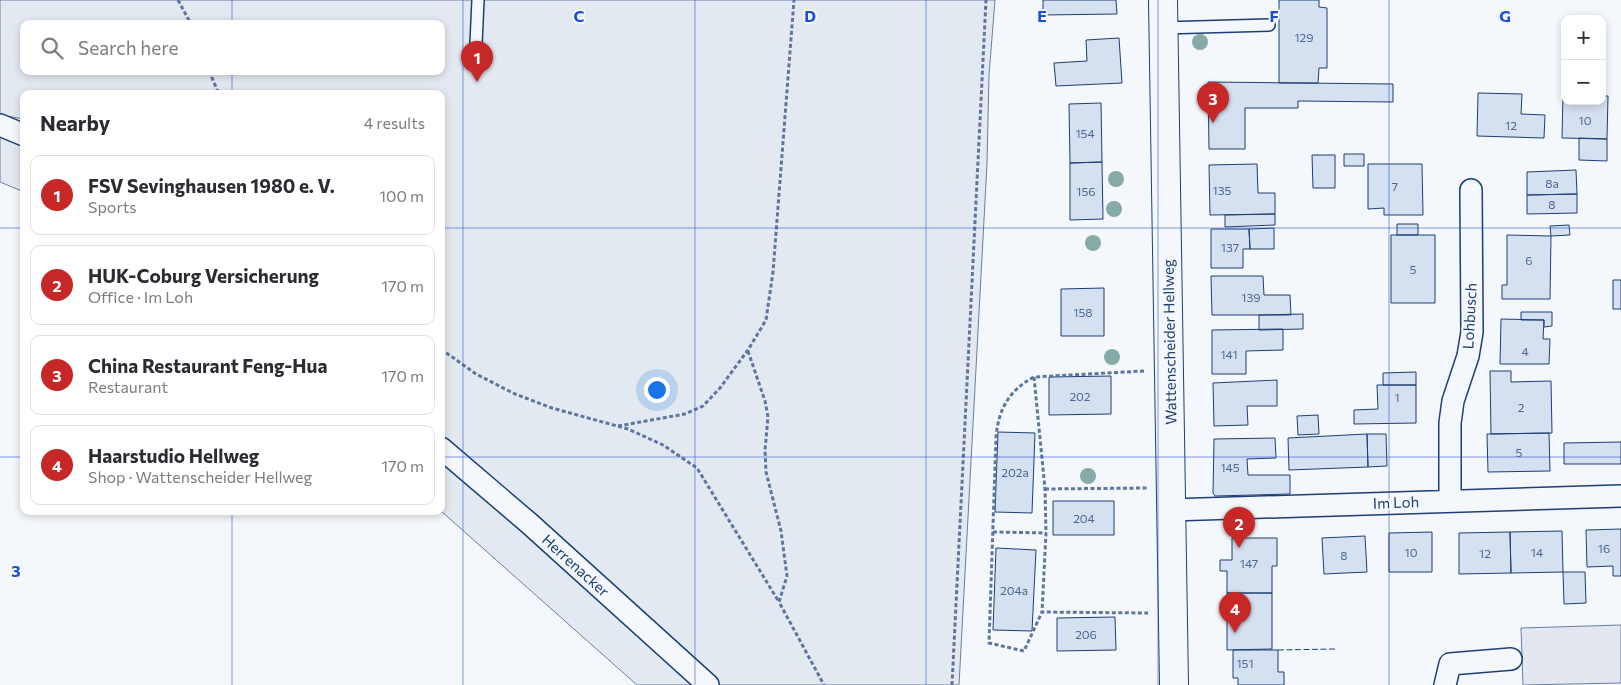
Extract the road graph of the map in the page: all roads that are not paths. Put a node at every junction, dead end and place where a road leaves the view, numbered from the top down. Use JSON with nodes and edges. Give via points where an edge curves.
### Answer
{"nodes":[{"id":1,"x":478,"y":0,"type":"edge"},
{"id":2,"x":1163,"y":0,"type":"edge"},
{"id":3,"x":1269,"y":25,"type":"dead end"},
{"id":4,"x":1163,"y":28,"type":"junction"},
{"id":5,"x":474,"y":66,"type":"dead end"},
{"id":6,"x":0,"y":124,"type":"edge"},
{"id":7,"x":20,"y":133,"type":"edge"},
{"id":8,"x":1471,"y":190,"type":"dead end"},
{"id":9,"x":445,"y":451,"type":"edge"},
{"id":10,"x":1621,"y":496,"type":"edge"},
{"id":11,"x":1171,"y":499,"type":"junction"},
{"id":12,"x":1450,"y":500,"type":"junction"},
{"id":13,"x":1510,"y":660,"type":"dead end"},
{"id":14,"x":708,"y":685,"type":"edge"},
{"id":15,"x":1174,"y":685,"type":"edge"},
{"id":16,"x":1445,"y":685,"type":"edge"}],
"edges":[{"from":1,"to":5,"type":"lane"},
{"from":2,"to":4,"type":"main road","name":"Wattenscheider Hellweg"},
{"from":3,"to":4,"type":"lane"},
{"from":4,"to":11,"type":"main road","name":"Wattenscheider Hellweg"},
{"from":6,"to":7,"type":"street"},
{"from":8,"to":12,"type":"street","name":"Lohbusch","via":[[1472,332],[1450,423]]},
{"from":9,"to":14,"type":"street","name":"Herrenacker"},
{"from":10,"to":12,"type":"street","name":"Im Loh"},
{"from":11,"to":12,"type":"street","name":"Im Loh"},
{"from":11,"to":15,"type":"main road","name":"Wattenscheider Hellweg"},
{"from":13,"to":16,"type":"street","via":[[1450,664]]}]}
